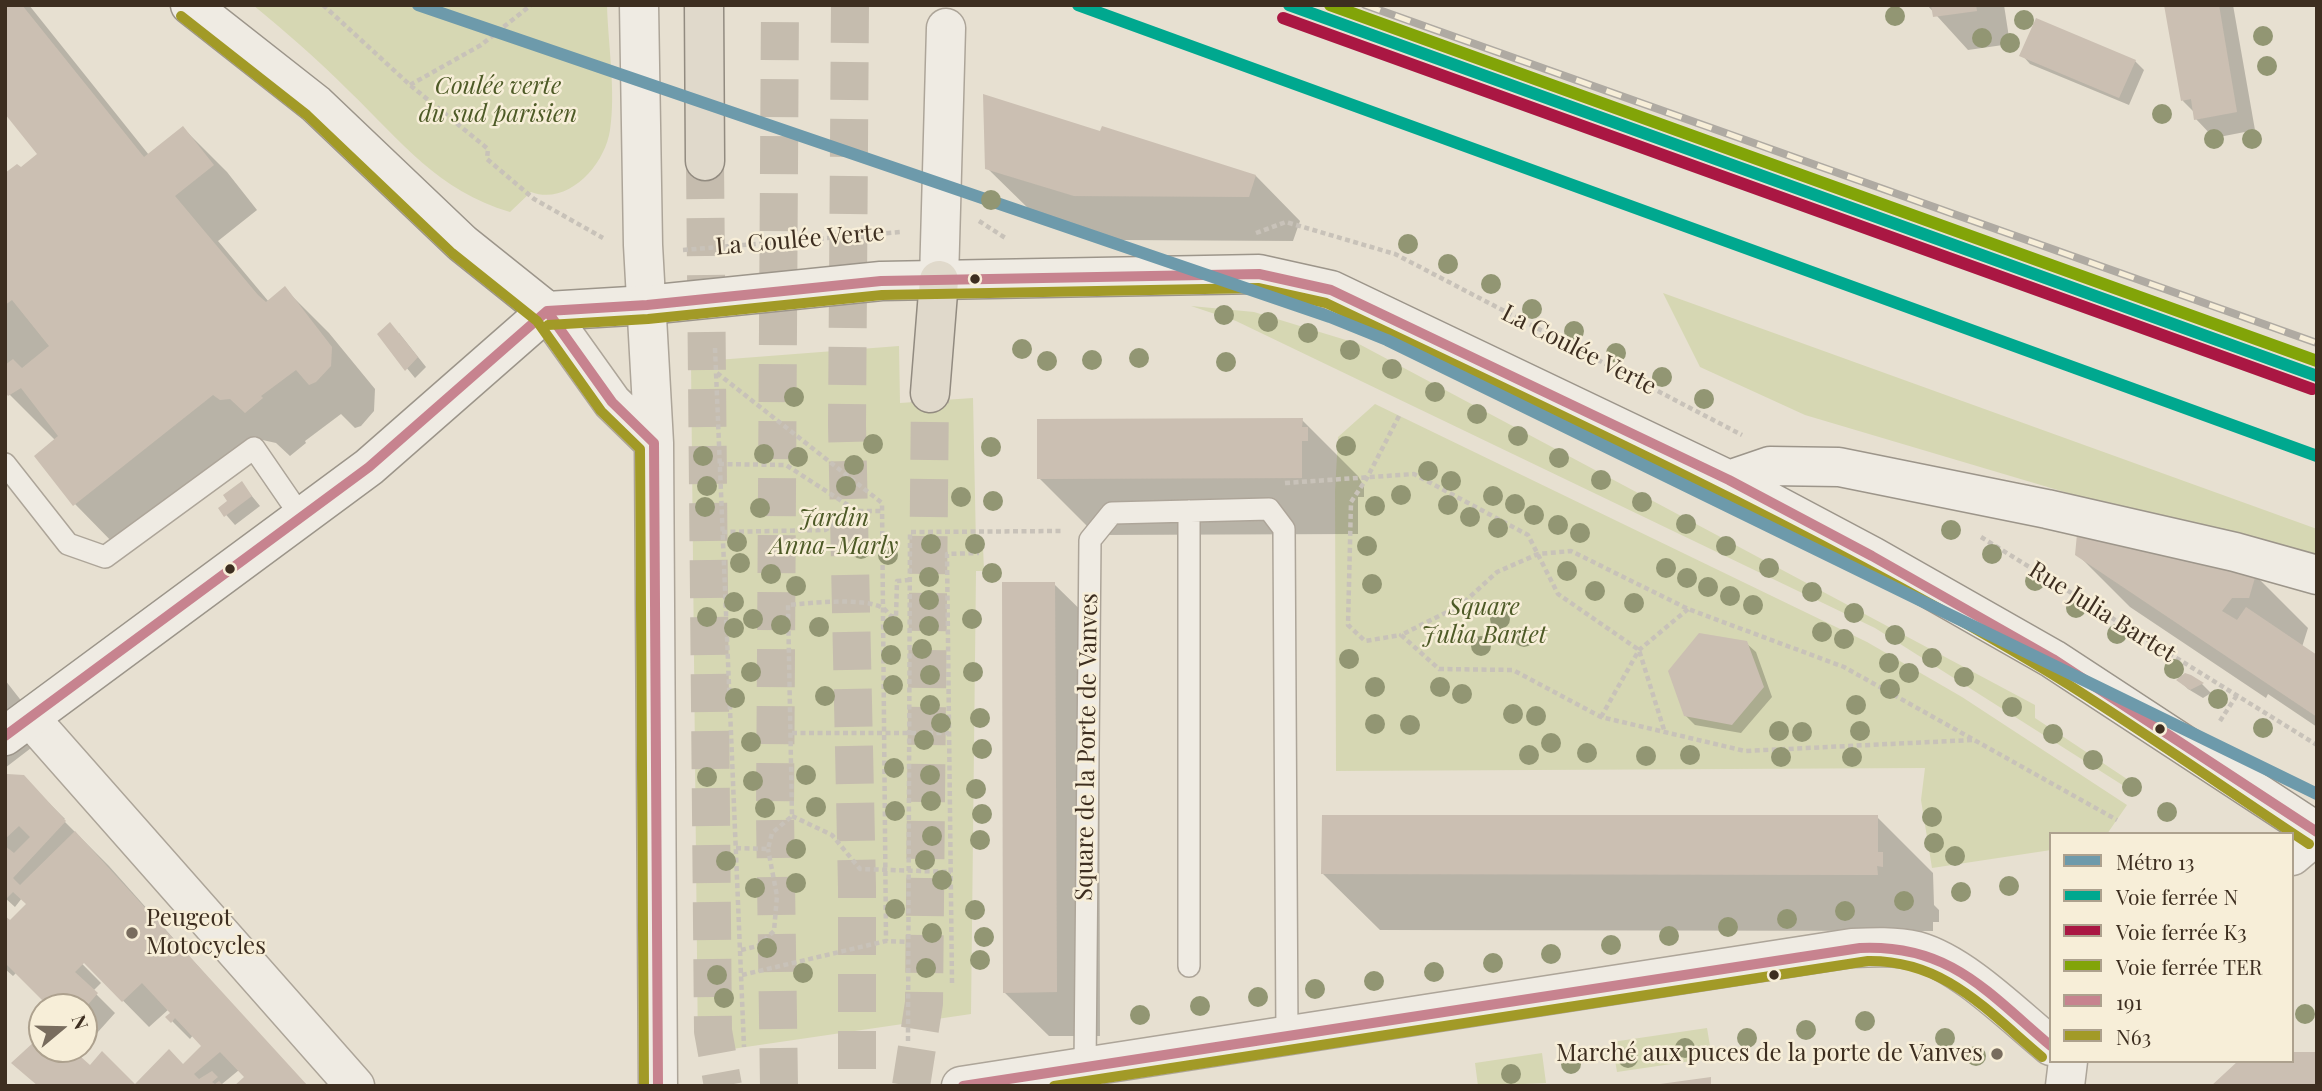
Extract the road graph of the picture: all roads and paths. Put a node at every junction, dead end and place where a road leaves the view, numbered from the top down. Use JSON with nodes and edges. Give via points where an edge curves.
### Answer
{"nodes":[{"id":1,"x":190,"y":5,"type":"edge"},
{"id":2,"x":323,"y":5,"type":"edge"},
{"id":3,"x":531,"y":5,"type":"edge"},
{"id":4,"x":639,"y":5,"type":"edge"},
{"id":5,"x":704,"y":5,"type":"edge"},
{"id":6,"x":946,"y":28,"type":"dead end"},
{"id":7,"x":410,"y":85,"type":"junction"},
{"id":8,"x":705,"y":161,"type":"tunnel mouth"},
{"id":9,"x":974,"y":220,"type":"dead end"},
{"id":10,"x":1286,"y":222,"type":"dead end"},
{"id":11,"x":911,"y":231,"type":"dead end"},
{"id":12,"x":1011,"y":241,"type":"dead end"},
{"id":13,"x":608,"y":242,"type":"dead end"},
{"id":14,"x":679,"y":251,"type":"dead end"},
{"id":15,"x":939,"y":280,"type":"junction"},
{"id":16,"x":647,"y":305,"type":"junction"},
{"id":17,"x":547,"y":311,"type":"junction"},
{"id":18,"x":715,"y":348,"type":"dead end"},
{"id":19,"x":717,"y":373,"type":"junction"},
{"id":20,"x":930,"y":393,"type":"tunnel mouth"},
{"id":21,"x":1399,"y":416,"type":"dead end"},
{"id":22,"x":1747,"y":437,"type":"dead end"},
{"id":23,"x":654,"y":443,"type":"junction"},
{"id":24,"x":5,"y":464,"type":"edge"},
{"id":25,"x":719,"y":464,"type":"junction"},
{"id":26,"x":1367,"y":478,"type":"junction"},
{"id":27,"x":1728,"y":480,"type":"junction"},
{"id":28,"x":1337,"y":481,"type":"dead end"},
{"id":29,"x":858,"y":511,"type":"junction"},
{"id":30,"x":882,"y":511,"type":"junction"},
{"id":31,"x":1189,"y":511,"type":"junction"},
{"id":32,"x":300,"y":515,"type":"junction"},
{"id":33,"x":1970,"y":531,"type":"dead end"},
{"id":34,"x":722,"y":533,"type":"junction"},
{"id":35,"x":976,"y":533,"type":"dead end"},
{"id":36,"x":979,"y":553,"type":"dead end"},
{"id":37,"x":1538,"y":554,"type":"junction"},
{"id":38,"x":2317,"y":575,"type":"edge"},
{"id":39,"x":909,"y":580,"type":"junction"},
{"id":40,"x":883,"y":608,"type":"junction"},
{"id":41,"x":1688,"y":610,"type":"junction"},
{"id":42,"x":1401,"y":635,"type":"junction"},
{"id":43,"x":1639,"y":650,"type":"junction"},
{"id":44,"x":1601,"y":717,"type":"junction"},
{"id":45,"x":17,"y":727,"type":"edge"},
{"id":46,"x":792,"y":733,"type":"junction"},
{"id":47,"x":949,"y":733,"type":"junction"},
{"id":48,"x":1665,"y":733,"type":"junction"},
{"id":49,"x":884,"y":734,"type":"junction"},
{"id":50,"x":909,"y":734,"type":"junction"},
{"id":51,"x":1972,"y":740,"type":"junction"},
{"id":52,"x":2317,"y":745,"type":"edge"},
{"id":53,"x":792,"y":816,"type":"junction"},
{"id":54,"x":2117,"y":820,"type":"dead end"},
{"id":55,"x":2317,"y":834,"type":"edge"},
{"id":56,"x":736,"y":848,"type":"junction"},
{"id":57,"x":768,"y":849,"type":"junction"},
{"id":58,"x":2294,"y":854,"type":"edge"},
{"id":59,"x":885,"y":870,"type":"junction"},
{"id":60,"x":909,"y":871,"type":"junction"},
{"id":61,"x":951,"y":872,"type":"junction"},
{"id":62,"x":886,"y":941,"type":"junction"},
{"id":63,"x":909,"y":942,"type":"junction"},
{"id":64,"x":741,"y":950,"type":"junction"},
{"id":65,"x":1189,"y":966,"type":"dead end"},
{"id":66,"x":742,"y":975,"type":"junction"},
{"id":67,"x":952,"y":984,"type":"dead end"},
{"id":68,"x":1287,"y":1035,"type":"junction"},
{"id":69,"x":908,"y":1041,"type":"dead end"},
{"id":70,"x":2049,"y":1044,"type":"edge"},
{"id":71,"x":744,"y":1047,"type":"dead end"},
{"id":72,"x":2068,"y":1063,"type":"edge"},
{"id":73,"x":1085,"y":1066,"type":"junction"},
{"id":74,"x":355,"y":1086,"type":"edge"},
{"id":75,"x":658,"y":1086,"type":"edge"},
{"id":76,"x":961,"y":1086,"type":"edge"},
{"id":77,"x":2065,"y":1086,"type":"edge"}],
"edges":[{"from":1,"to":17,"type":"main road","via":[[316,104],[462,243]]},
{"from":2,"to":7,"type":"path"},
{"from":3,"to":7,"type":"path","via":[[481,45]]},
{"from":4,"to":16,"type":"main road"},
{"from":5,"to":8,"type":"highway"},
{"from":6,"to":15,"type":"main road"},
{"from":7,"to":13,"type":"path","via":[[488,149],[487,159],[534,199]]},
{"from":9,"to":12,"type":"path"},
{"from":10,"to":22,"type":"path","name":"La Coulée Verte","via":[[1395,254]]},
{"from":11,"to":14,"type":"path","name":"La Coulée Verte"},
{"from":15,"to":16,"type":"main road","via":[[881,281]]},
{"from":15,"to":20,"type":"highway"},
{"from":15,"to":27,"type":"main road","via":[[1259,274],[1331,290]]},
{"from":16,"to":17,"type":"main road"},
{"from":16,"to":23,"type":"main road"},
{"from":17,"to":23,"type":"main road","via":[[612,402]]},
{"from":17,"to":32,"type":"main road","via":[[369,467]]},
{"from":18,"to":19,"type":"path"},
{"from":19,"to":25,"type":"path"},
{"from":19,"to":30,"type":"path","via":[[882,503]]},
{"from":21,"to":26,"type":"path"},
{"from":23,"to":75,"type":"main road"},
{"from":24,"to":32,"type":"lane","via":[[68,544],[105,556],[254,448]]},
{"from":25,"to":29,"type":"path","via":[[786,465]]},
{"from":25,"to":34,"type":"path"},
{"from":26,"to":28,"type":"path"},
{"from":26,"to":37,"type":"path","via":[[1414,474],[1528,535]]},
{"from":26,"to":42,"type":"path","via":[[1350,502],[1348,625],[1365,641]]},
{"from":27,"to":38,"type":"main road","via":[[1770,466],[1839,467],[2061,512]]},
{"from":27,"to":55,"type":"main road","via":[[2053,659]]},
{"from":29,"to":30,"type":"path"},
{"from":29,"to":34,"type":"path","via":[[825,530]]},
{"from":30,"to":40,"type":"path"},
{"from":31,"to":65,"type":"lane"},
{"from":31,"to":68,"type":"lane","name":"Square de la Porte de Vanves","via":[[1269,509],[1284,528]]},
{"from":31,"to":73,"type":"lane","name":"Square de la Porte de Vanves","via":[[1111,513],[1090,540]]},
{"from":32,"to":45,"type":"main road","via":[[229,573]]},
{"from":33,"to":52,"type":"path","name":"Rue Julia Bartet"},
{"from":34,"to":56,"type":"path"},
{"from":35,"to":39,"type":"path","via":[[910,532]]},
{"from":36,"to":47,"type":"path","via":[[947,554]]},
{"from":37,"to":41,"type":"path","via":[[1571,551]]},
{"from":37,"to":42,"type":"path","via":[[1497,572],[1461,605]]},
{"from":37,"to":43,"type":"path","via":[[1558,594]]},
{"from":39,"to":40,"type":"path","via":[[897,581],[896,617]]},
{"from":39,"to":50,"type":"path"},
{"from":40,"to":46,"type":"path","via":[[833,600],[788,605]]},
{"from":40,"to":49,"type":"path"},
{"from":41,"to":43,"type":"path"},
{"from":41,"to":51,"type":"path","via":[[1844,667]]},
{"from":42,"to":44,"type":"path","via":[[1439,669],[1513,670]]},
{"from":43,"to":44,"type":"path"},
{"from":43,"to":48,"type":"path"},
{"from":44,"to":48,"type":"path"},
{"from":45,"to":74,"type":"main road"},
{"from":46,"to":49,"type":"path"},
{"from":46,"to":53,"type":"path"},
{"from":47,"to":50,"type":"path"},
{"from":47,"to":61,"type":"path"},
{"from":48,"to":51,"type":"path","via":[[1745,751]]},
{"from":49,"to":50,"type":"path"},
{"from":49,"to":59,"type":"path"},
{"from":50,"to":60,"type":"path"},
{"from":51,"to":54,"type":"path"},
{"from":53,"to":57,"type":"path","via":[[772,833]]},
{"from":53,"to":59,"type":"path","via":[[832,835],[860,869]]},
{"from":55,"to":58,"type":"main road"},
{"from":56,"to":57,"type":"path"},
{"from":56,"to":64,"type":"path"},
{"from":57,"to":64,"type":"path","via":[[777,896],[774,931],[758,946]]},
{"from":59,"to":60,"type":"path"},
{"from":59,"to":62,"type":"path"},
{"from":60,"to":61,"type":"path"},
{"from":60,"to":63,"type":"path"},
{"from":61,"to":67,"type":"path"},
{"from":62,"to":63,"type":"path"},
{"from":62,"to":66,"type":"path"},
{"from":63,"to":69,"type":"path"},
{"from":64,"to":66,"type":"path"},
{"from":66,"to":71,"type":"path"},
{"from":68,"to":70,"type":"main road","via":[[1884,946],[1918,952],[1952,967]]},
{"from":68,"to":73,"type":"main road"},
{"from":72,"to":77,"type":"main road"},
{"from":73,"to":76,"type":"main road"}]}
